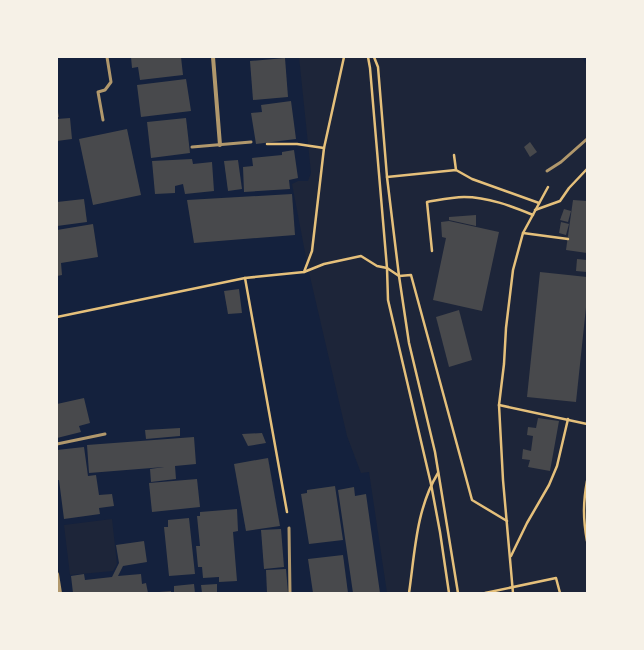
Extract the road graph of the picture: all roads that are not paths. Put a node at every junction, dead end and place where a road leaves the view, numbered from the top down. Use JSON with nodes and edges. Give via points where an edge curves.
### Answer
{"nodes":[{"id":1,"x":107,"y":57,"type":"edge"},
{"id":2,"x":213,"y":57,"type":"edge"},
{"id":3,"x":103,"y":120,"type":"dead end"},
{"id":4,"x":587,"y":139,"type":"edge"},
{"id":5,"x":251,"y":142,"type":"dead end"},
{"id":6,"x":220,"y":144,"type":"junction"},
{"id":7,"x":192,"y":147,"type":"dead end"},
{"id":8,"x":547,"y":171,"type":"dead end"},
{"id":9,"x":106,"y":434,"type":"dead end"},
{"id":10,"x":57,"y":444,"type":"edge"},
{"id":11,"x":289,"y":528,"type":"road end"},
{"id":12,"x":57,"y":574,"type":"edge"},
{"id":13,"x":60,"y":593,"type":"edge"},
{"id":14,"x":290,"y":593,"type":"edge"}],
"edges":[{"from":1,"to":3,"type":"lane","via":[[111,82],[105,90],[98,92]]},
{"from":2,"to":6,"type":"street"},
{"from":4,"to":8,"type":"lane"},
{"from":5,"to":6,"type":"lane"},
{"from":6,"to":7,"type":"lane"},
{"from":9,"to":10,"type":"lane"},
{"from":11,"to":14,"type":"lane"},
{"from":12,"to":13,"type":"street"}]}
